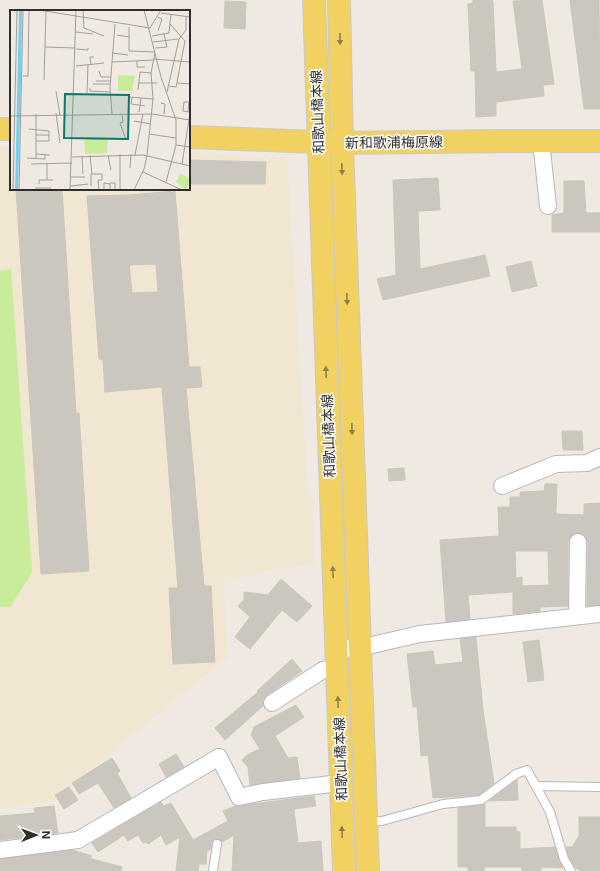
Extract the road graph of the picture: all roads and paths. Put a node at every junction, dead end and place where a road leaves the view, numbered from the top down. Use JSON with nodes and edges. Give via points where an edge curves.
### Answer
{"nodes":[{"id":1,"x":314,"y":0,"type":"edge"},
{"id":2,"x":339,"y":0,"type":"edge"},
{"id":3,"x":190,"y":137,"type":"edge"},
{"id":4,"x":540,"y":141,"type":"junction"},
{"id":5,"x":318,"y":142,"type":"junction"},
{"id":6,"x":600,"y":142,"type":"edge"},
{"id":7,"x":342,"y":143,"type":"junction"},
{"id":8,"x":548,"y":206,"type":"dead end"},
{"id":9,"x":600,"y":457,"type":"edge"},
{"id":10,"x":502,"y":486,"type":"dead end"},
{"id":11,"x":578,"y":542,"type":"dead end"},
{"id":12,"x":600,"y":614,"type":"edge"},
{"id":13,"x":577,"y":616,"type":"junction"},
{"id":14,"x":359,"y":648,"type":"junction"},
{"id":15,"x":336,"y":658,"type":"junction"},
{"id":16,"x":272,"y":703,"type":"dead end"},
{"id":17,"x":340,"y":783,"type":"junction"},
{"id":18,"x":537,"y":786,"type":"junction"},
{"id":19,"x":600,"y":787,"type":"edge"},
{"id":20,"x":367,"y":822,"type":"junction"},
{"id":21,"x":217,"y":844,"type":"dead end"},
{"id":22,"x":0,"y":850,"type":"edge"},
{"id":23,"x":213,"y":871,"type":"edge"},
{"id":24,"x":344,"y":871,"type":"edge"},
{"id":25,"x":368,"y":871,"type":"edge"},
{"id":26,"x":570,"y":871,"type":"edge"}],
"edges":[{"from":1,"to":5,"type":"main road","name":"和歌山橋本線"},
{"from":2,"to":7,"type":"main road","name":"和歌山橋本線","one_way":true},
{"from":3,"to":5,"type":"main road","name":"新和歌浦梅原線"},
{"from":4,"to":6,"type":"main road","name":"新和歌浦梅原線"},
{"from":4,"to":7,"type":"main road","name":"新和歌浦梅原線"},
{"from":4,"to":8,"type":"street"},
{"from":5,"to":7,"type":"main road","name":"新和歌浦梅原線"},
{"from":15,"to":5,"type":"main road","name":"和歌山橋本線","one_way":true},
{"from":7,"to":14,"type":"main road","name":"和歌山橋本線","one_way":true},
{"from":9,"to":10,"type":"street","via":[[587,463],[556,464]]},
{"from":11,"to":13,"type":"street"},
{"from":12,"to":13,"type":"street"},
{"from":13,"to":14,"type":"street","via":[[420,634]]},
{"from":14,"to":15,"type":"street"},
{"from":14,"to":20,"type":"main road","name":"和歌山橋本線"},
{"from":15,"to":16,"type":"street","via":[[323,670]]},
{"from":17,"to":15,"type":"main road","name":"和歌山橋本線","one_way":true},
{"from":17,"to":22,"type":"street","via":[[239,797],[219,757],[78,840]]},
{"from":24,"to":17,"type":"main road","name":"和歌山橋本線","one_way":true},
{"from":18,"to":19,"type":"lane"},
{"from":18,"to":20,"type":"lane","via":[[527,770],[516,774],[481,800],[444,804],[382,821]]},
{"from":18,"to":26,"type":"lane","via":[[550,812]]},
{"from":20,"to":25,"type":"main road","name":"和歌山橋本線"},
{"from":21,"to":23,"type":"lane"}]}
